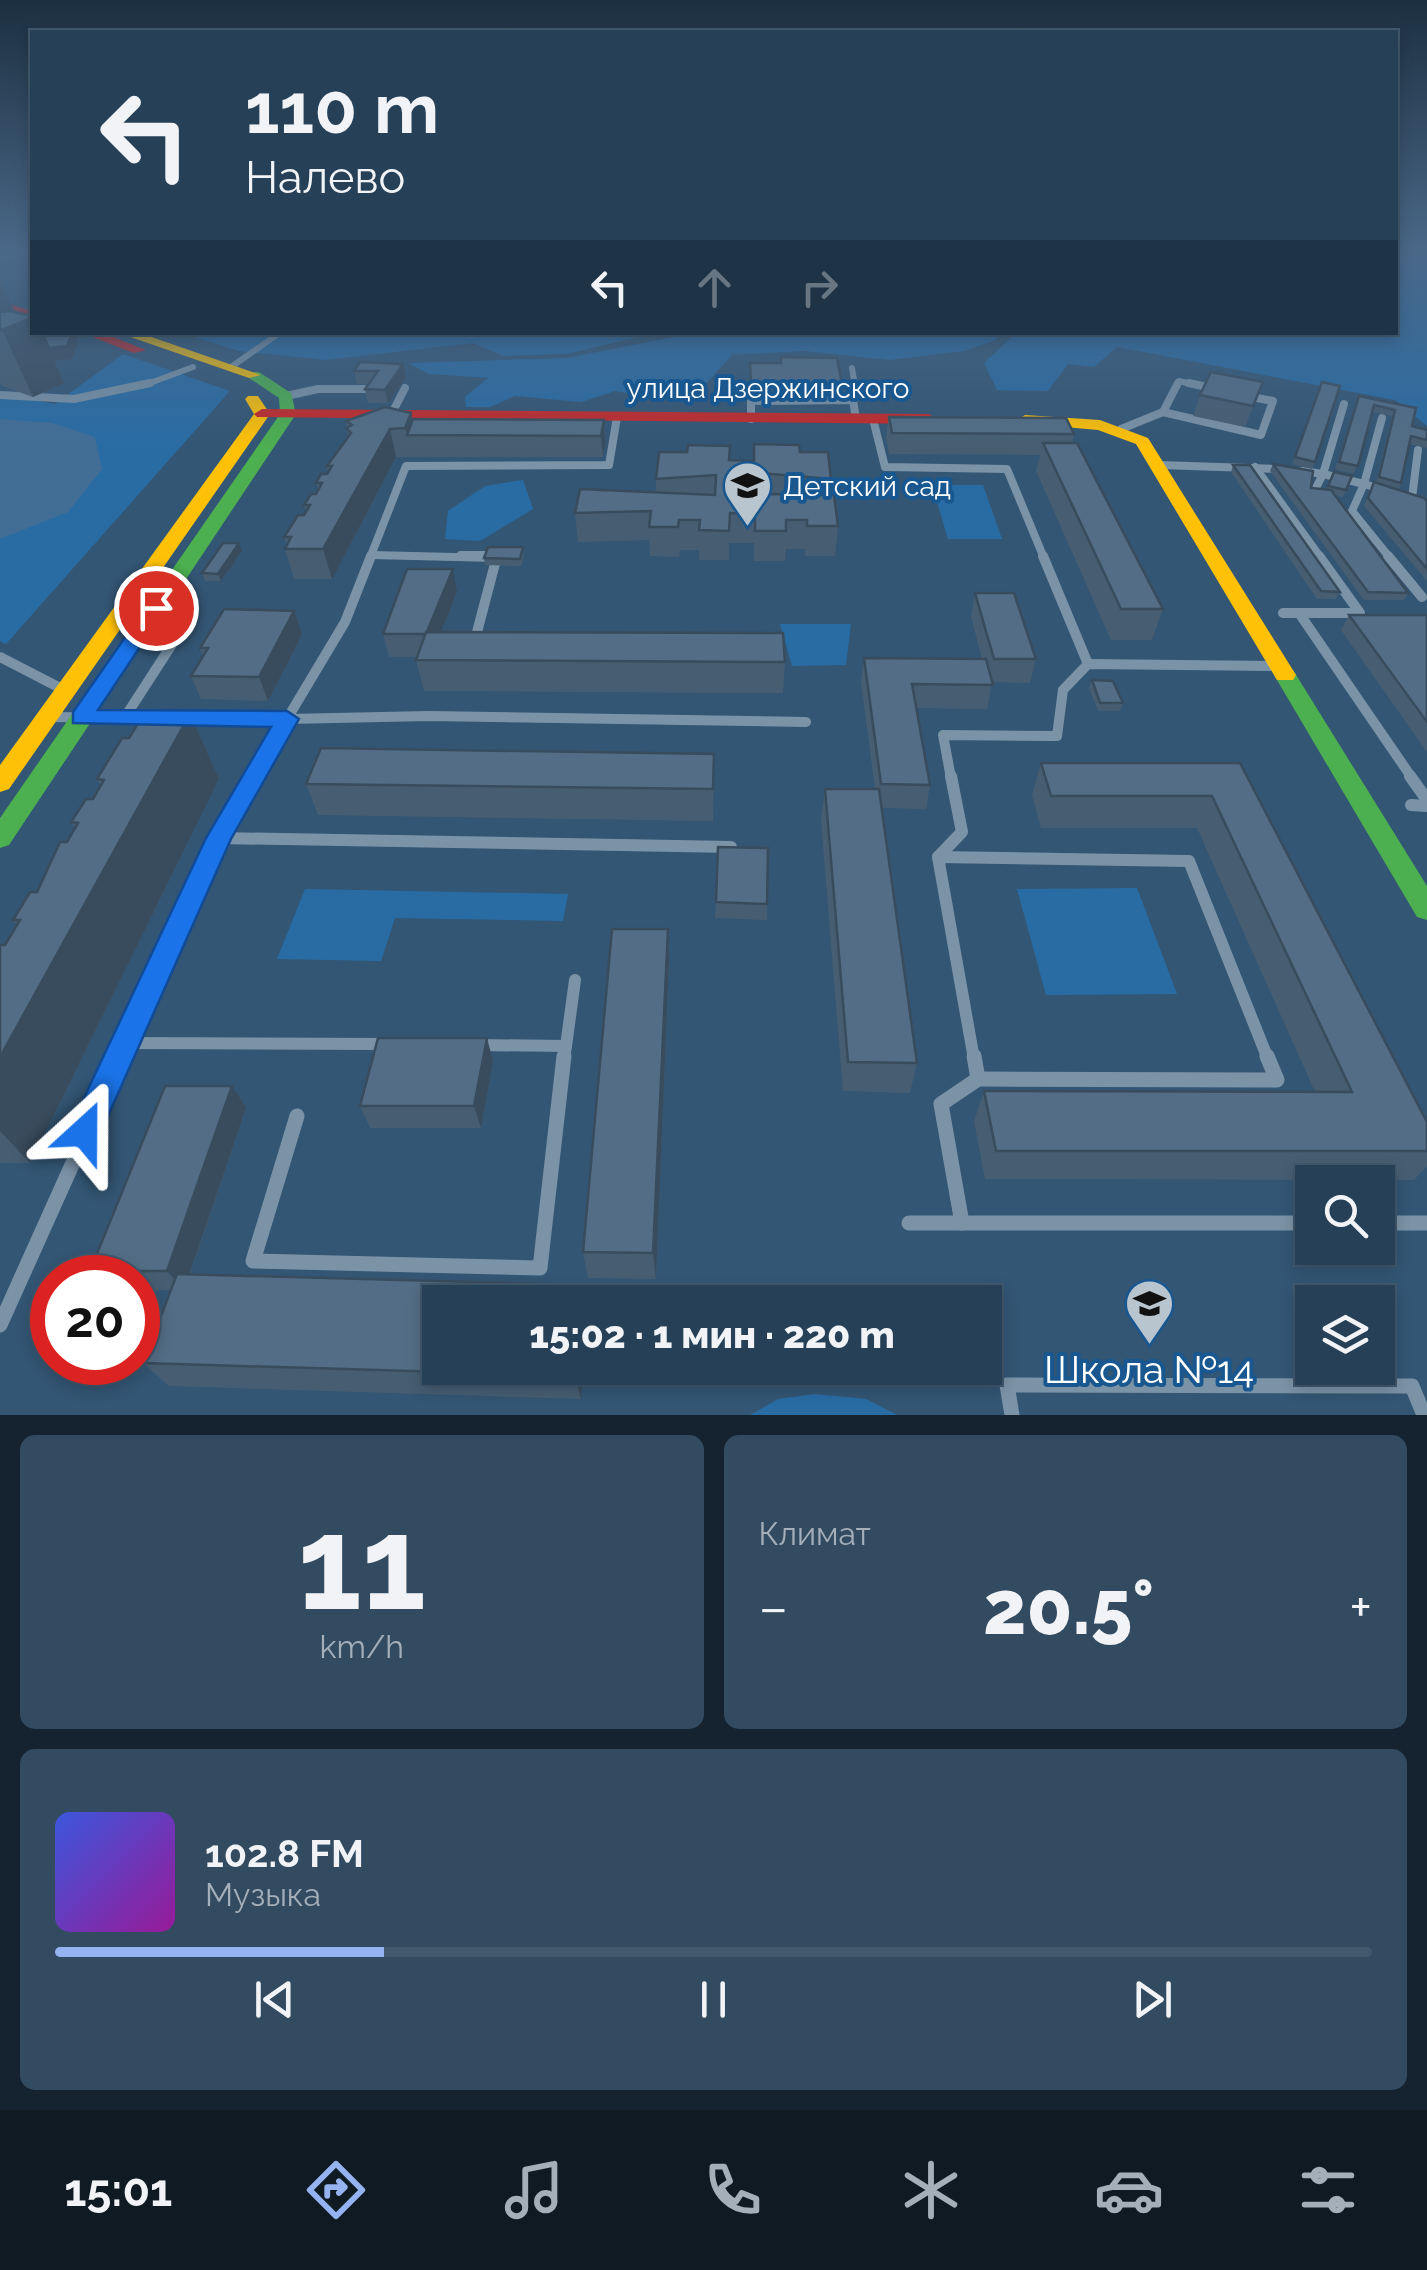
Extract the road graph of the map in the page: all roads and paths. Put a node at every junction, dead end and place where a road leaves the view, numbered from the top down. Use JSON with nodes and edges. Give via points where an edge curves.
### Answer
{"nodes":[{"id":1,"x":94,"y":335,"type":"edge"},
{"id":2,"x":131,"y":335,"type":"edge"},
{"id":3,"x":279,"y":335,"type":"edge"},
{"id":4,"x":193,"y":367,"type":"junction"},
{"id":5,"x":231,"y":367,"type":"junction"},
{"id":6,"x":852,"y":368,"type":"dead end"},
{"id":7,"x":405,"y":388,"type":"dead end"},
{"id":8,"x":368,"y":389,"type":"edge"},
{"id":9,"x":0,"y":395,"type":"edge"},
{"id":10,"x":1344,"y":404,"type":"dead end"},
{"id":11,"x":287,"y":405,"type":"junction"},
{"id":12,"x":1163,"y":412,"type":"junction"},
{"id":13,"x":861,"y":413,"type":"junction"},
{"id":14,"x":262,"y":414,"type":"junction"},
{"id":15,"x":391,"y":416,"type":"junction"},
{"id":16,"x":617,"y":417,"type":"junction"},
{"id":17,"x":1382,"y":418,"type":"dead end"},
{"id":18,"x":948,"y":419,"type":"edge"},
{"id":19,"x":1004,"y":420,"type":"edge"},
{"id":20,"x":1120,"y":429,"type":"junction"},
{"id":21,"x":1418,"y":450,"type":"dead end"},
{"id":22,"x":1160,"y":465,"type":"junction"},
{"id":23,"x":1255,"y":468,"type":"junction"},
{"id":24,"x":1324,"y":474,"type":"junction"},
{"id":25,"x":1364,"y":484,"type":"junction"},
{"id":26,"x":1316,"y":488,"type":"edge"},
{"id":27,"x":1412,"y":498,"type":"junction"},
{"id":28,"x":1427,"y":504,"type":"edge"},
{"id":29,"x":371,"y":555,"type":"junction"},
{"id":30,"x":170,"y":588,"type":"junction"},
{"id":31,"x":1422,"y":597,"type":"dead end"},
{"id":32,"x":1283,"y":613,"type":"dead end"},
{"id":33,"x":1299,"y":613,"type":"junction"},
{"id":34,"x":476,"y":636,"type":"edge"},
{"id":35,"x":0,"y":657,"type":"edge"},
{"id":36,"x":1088,"y":664,"type":"junction"},
{"id":37,"x":1279,"y":666,"type":"junction"},
{"id":38,"x":66,"y":690,"type":"junction"},
{"id":39,"x":47,"y":718,"type":"junction"},
{"id":40,"x":81,"y":718,"type":"junction"},
{"id":41,"x":124,"y":718,"type":"junction"},
{"id":42,"x":287,"y":719,"type":"junction"},
{"id":43,"x":806,"y":722,"type":"dead end"},
{"id":44,"x":0,"y":782,"type":"edge"},
{"id":45,"x":1427,"y":803,"type":"edge"},
{"id":46,"x":1411,"y":805,"type":"dead end"},
{"id":47,"x":0,"y":838,"type":"edge"},
{"id":48,"x":218,"y":838,"type":"junction"},
{"id":49,"x":752,"y":848,"type":"edge"},
{"id":50,"x":938,"y":856,"type":"junction"},
{"id":51,"x":1427,"y":909,"type":"edge"},
{"id":52,"x":574,"y":980,"type":"dead end"},
{"id":53,"x":125,"y":1043,"type":"junction"},
{"id":54,"x":409,"y":1044,"type":"edge"},
{"id":55,"x":454,"y":1045,"type":"edge"},
{"id":56,"x":566,"y":1046,"type":"junction"},
{"id":57,"x":978,"y":1079,"type":"junction"},
{"id":58,"x":297,"y":1116,"type":"dead end"},
{"id":59,"x":909,"y":1223,"type":"dead end"},
{"id":60,"x":962,"y":1223,"type":"junction"},
{"id":61,"x":1295,"y":1223,"type":"edge"},
{"id":62,"x":1395,"y":1223,"type":"edge"},
{"id":63,"x":1427,"y":1223,"type":"edge"},
{"id":64,"x":0,"y":1325,"type":"edge"},
{"id":65,"x":1420,"y":1386,"type":"edge"},
{"id":66,"x":1012,"y":1415,"type":"edge"},
{"id":67,"x":1424,"y":1415,"type":"edge"}],
"edges":[{"from":1,"to":4,"type":"main road"},
{"from":2,"to":5,"type":"main road"},
{"from":3,"to":5,"type":"lane"},
{"from":4,"to":9,"type":"lane","via":[[90,400],[55,404]]},
{"from":4,"to":14,"type":"main road","via":[[232,380]]},
{"from":5,"to":11,"type":"main road","via":[[262,377]]},
{"from":6,"to":13,"type":"lane"},
{"from":7,"to":15,"type":"lane"},
{"from":8,"to":11,"type":"lane","via":[[318,389]]},
{"from":10,"to":24,"type":"lane"},
{"from":11,"to":14,"type":"main road","name":"улица Дзержинского"},
{"from":11,"to":15,"type":"main road","name":"улица Дзержинского"},
{"from":11,"to":30,"type":"main road"},
{"from":12,"to":12,"type":"lane","via":[[1178,381],[1273,401],[1262,435]]},
{"from":12,"to":20,"type":"lane"},
{"from":13,"to":16,"type":"main road","name":"улица Дзержинского"},
{"from":13,"to":18,"type":"main road","name":"улица Дзержинского"},
{"from":13,"to":36,"type":"lane","via":[[885,467],[1006,468]]},
{"from":14,"to":38,"type":"main road"},
{"from":15,"to":16,"type":"main road","name":"улица Дзержинского"},
{"from":16,"to":29,"type":"lane","via":[[608,465],[406,466]]},
{"from":17,"to":25,"type":"lane"},
{"from":19,"to":20,"type":"main road","via":[[1088,421]]},
{"from":20,"to":22,"type":"main road","via":[[1142,442]]},
{"from":21,"to":27,"type":"lane"},
{"from":22,"to":23,"type":"lane"},
{"from":22,"to":37,"type":"main road"},
{"from":23,"to":24,"type":"lane"},
{"from":23,"to":33,"type":"lane","via":[[1360,613]]},
{"from":24,"to":25,"type":"lane"},
{"from":24,"to":26,"type":"lane"},
{"from":25,"to":27,"type":"lane"},
{"from":25,"to":31,"type":"lane","via":[[1352,512]]},
{"from":27,"to":28,"type":"lane"},
{"from":29,"to":34,"type":"lane","via":[[497,556]]},
{"from":29,"to":42,"type":"lane","via":[[345,622]]},
{"from":30,"to":40,"type":"main road"},
{"from":30,"to":41,"type":"lane","via":[[182,629]]},
{"from":32,"to":33,"type":"lane"},
{"from":33,"to":45,"type":"lane"},
{"from":35,"to":38,"type":"lane"},
{"from":36,"to":37,"type":"lane"},
{"from":36,"to":50,"type":"lane","via":[[1064,690],[1057,736],[942,735],[962,832]]},
{"from":37,"to":51,"type":"main road"},
{"from":38,"to":39,"type":"main road"},
{"from":39,"to":40,"type":"lane"},
{"from":39,"to":44,"type":"main road"},
{"from":40,"to":41,"type":"lane"},
{"from":40,"to":47,"type":"main road"},
{"from":41,"to":42,"type":"lane"},
{"from":42,"to":43,"type":"lane"},
{"from":42,"to":48,"type":"lane"},
{"from":45,"to":46,"type":"lane"},
{"from":48,"to":49,"type":"lane"},
{"from":48,"to":53,"type":"lane"},
{"from":50,"to":57,"type":"lane"},
{"from":50,"to":57,"type":"lane","via":[[1189,861],[1277,1080]]},
{"from":52,"to":56,"type":"lane"},
{"from":53,"to":54,"type":"lane"},
{"from":53,"to":64,"type":"lane"},
{"from":55,"to":56,"type":"lane"},
{"from":56,"to":58,"type":"lane","via":[[540,1268],[252,1261]]},
{"from":57,"to":60,"type":"lane","via":[[941,1104]]},
{"from":59,"to":60,"type":"lane"},
{"from":60,"to":61,"type":"lane"},
{"from":62,"to":63,"type":"lane"},
{"from":65,"to":66,"type":"lane","via":[[1006,1385]]},
{"from":65,"to":67,"type":"lane"}]}
